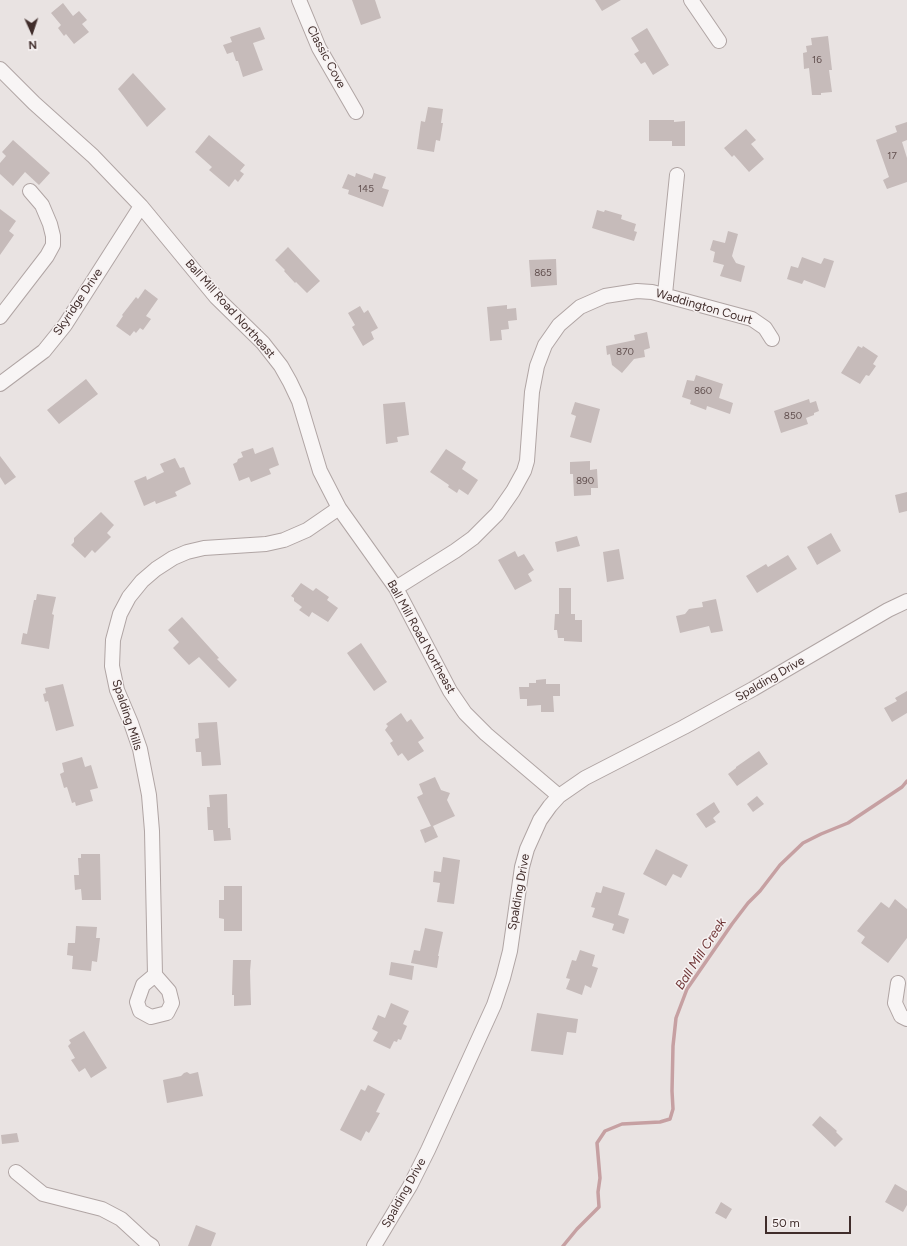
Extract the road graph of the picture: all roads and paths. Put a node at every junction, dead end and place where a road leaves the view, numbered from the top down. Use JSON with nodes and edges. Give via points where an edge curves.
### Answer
{"nodes":[{"id":1,"x":299,"y":0,"type":"edge"},
{"id":2,"x":691,"y":0,"type":"edge"},
{"id":3,"x":719,"y":41,"type":"dead end"},
{"id":4,"x":0,"y":69,"type":"edge"},
{"id":5,"x":356,"y":112,"type":"dead end"},
{"id":6,"x":676,"y":175,"type":"dead end"},
{"id":7,"x":30,"y":191,"type":"dead end"},
{"id":8,"x":140,"y":206,"type":"junction"},
{"id":9,"x":665,"y":294,"type":"junction"},
{"id":10,"x":0,"y":317,"type":"edge"},
{"id":11,"x":772,"y":339,"type":"dead end"},
{"id":12,"x":0,"y":384,"type":"edge"},
{"id":13,"x":339,"y":508,"type":"junction"},
{"id":14,"x":396,"y":588,"type":"junction"},
{"id":15,"x":907,"y":601,"type":"edge"},
{"id":16,"x":559,"y":796,"type":"junction"},
{"id":17,"x":155,"y":976,"type":"dead end"},
{"id":18,"x":898,"y":983,"type":"dead end"},
{"id":19,"x":907,"y":1019,"type":"edge"},
{"id":20,"x":16,"y":1172,"type":"dead end"},
{"id":21,"x":152,"y":1246,"type":"edge"},
{"id":22,"x":374,"y":1246,"type":"edge"}],
"edges":[{"from":1,"to":5,"type":"street","name":"Classic Cove","via":[[319,48]]},
{"from":2,"to":3,"type":"street"},
{"from":4,"to":8,"type":"street","name":"Ball Mill Road Northeast","via":[[93,156]]},
{"from":6,"to":9,"type":"street"},
{"from":7,"to":10,"type":"street","via":[[42,205],[50,224],[53,245]]},
{"from":8,"to":12,"type":"street","name":"Skyridge Drive","via":[[65,324],[44,351]]},
{"from":8,"to":13,"type":"street","name":"Ball Mill Road Northeast","via":[[216,297],[263,343],[281,366],[299,402],[320,471]]},
{"from":9,"to":11,"type":"street","name":"Waddington Court","via":[[752,319],[765,328]]},
{"from":9,"to":14,"type":"street","name":"Waddington Court","via":[[637,291],[605,296],[580,308],[559,325],[545,345],[537,366],[532,392],[527,461],[513,491],[497,514],[473,538]]},
{"from":13,"to":14,"type":"street","name":"Ball Mill Road Northeast"},
{"from":13,"to":17,"type":"street","name":"Spalding Mills","via":[[307,530],[284,540],[266,544],[204,548],[173,558],[142,581],[120,614],[113,640],[112,666],[117,690],[140,749],[149,795]]},
{"from":14,"to":16,"type":"street","name":"Ball Mill Road Northeast","via":[[450,691],[465,713]]},
{"from":15,"to":16,"type":"street","name":"Spalding Drive","via":[[760,686],[585,778]]},
{"from":16,"to":22,"type":"street","name":"Spalding Drive","via":[[540,820],[526,849],[510,951],[494,1005],[428,1150]]},
{"from":18,"to":19,"type":"street","via":[[895,1003],[900,1016]]},
{"from":20,"to":21,"type":"street","via":[[43,1194],[102,1209],[121,1219]]}]}
